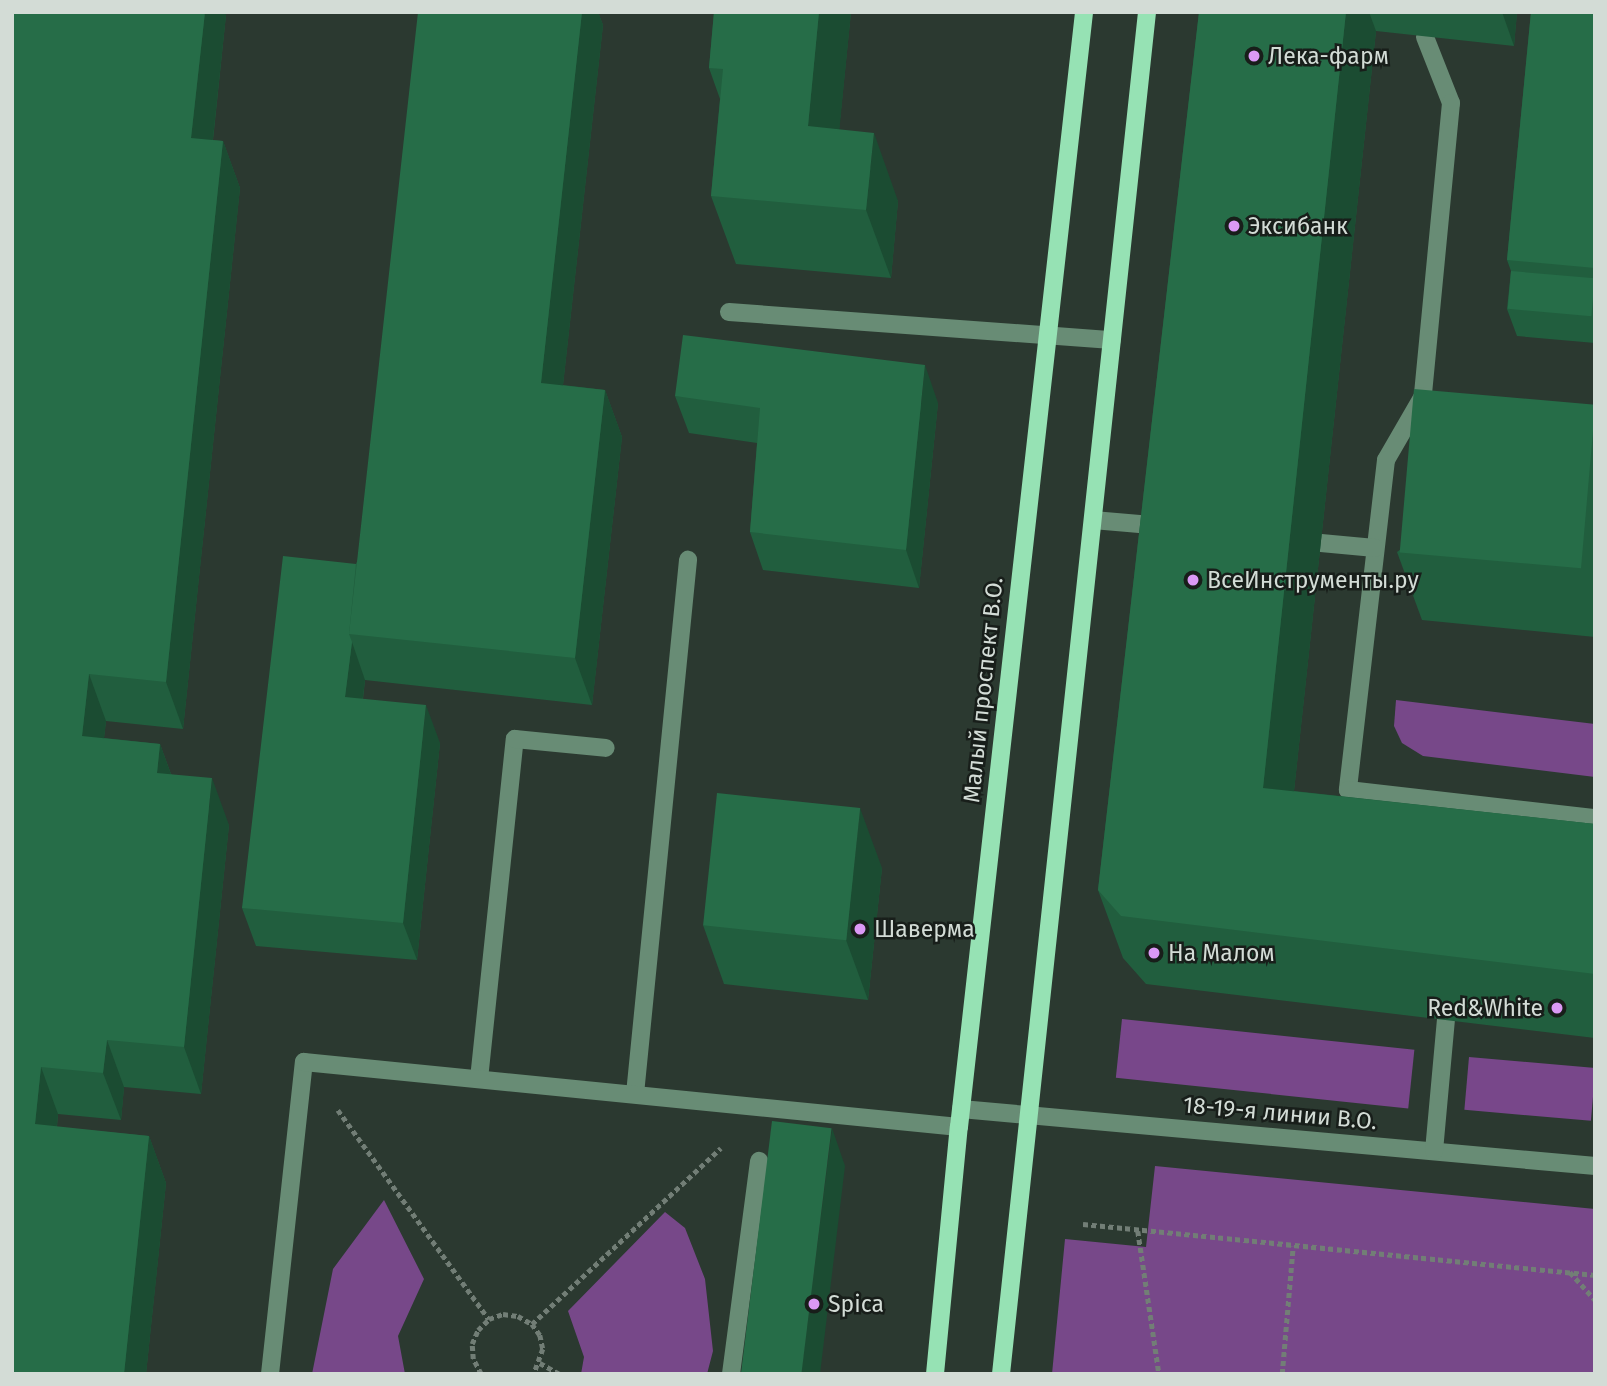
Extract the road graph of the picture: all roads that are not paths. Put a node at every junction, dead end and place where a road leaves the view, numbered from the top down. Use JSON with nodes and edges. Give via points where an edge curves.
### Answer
{"nodes":[{"id":1,"x":1084,"y":12,"type":"edge"},
{"id":2,"x":1147,"y":12,"type":"edge"},
{"id":3,"x":1425,"y":37,"type":"dead end"},
{"id":4,"x":729,"y":312,"type":"dead end"},
{"id":5,"x":1046,"y":334,"type":"junction"},
{"id":6,"x":1112,"y":340,"type":"junction"},
{"id":7,"x":1093,"y":520,"type":"junction"},
{"id":8,"x":1172,"y":527,"type":"edge"},
{"id":9,"x":1321,"y":542,"type":"dead end"},
{"id":10,"x":1375,"y":548,"type":"junction"},
{"id":11,"x":688,"y":560,"type":"dead end"},
{"id":12,"x":606,"y":748,"type":"dead end"},
{"id":13,"x":1595,"y":818,"type":"edge"},
{"id":14,"x":1446,"y":1020,"type":"edge"},
{"id":15,"x":480,"y":1079,"type":"junction"},
{"id":16,"x":635,"y":1094,"type":"junction"},
{"id":17,"x":1029,"y":1115,"type":"junction"},
{"id":18,"x":960,"y":1118,"type":"junction"},
{"id":19,"x":1434,"y":1151,"type":"junction"},
{"id":20,"x":759,"y":1161,"type":"dead end"},
{"id":21,"x":1595,"y":1166,"type":"edge"},
{"id":22,"x":270,"y":1374,"type":"edge"},
{"id":23,"x":731,"y":1374,"type":"edge"},
{"id":24,"x":935,"y":1374,"type":"edge"},
{"id":25,"x":1001,"y":1374,"type":"edge"}],
"edges":[{"from":1,"to":5,"type":"main road","name":"Малый проспект В.О."},
{"from":2,"to":6,"type":"main road"},
{"from":3,"to":10,"type":"street","via":[[1451,103],[1430,397],[1386,460]]},
{"from":4,"to":5,"type":"street"},
{"from":5,"to":6,"type":"street"},
{"from":5,"to":18,"type":"main road","name":"Малый проспект В.О."},
{"from":6,"to":7,"type":"main road"},
{"from":7,"to":8,"type":"street"},
{"from":7,"to":17,"type":"main road"},
{"from":9,"to":10,"type":"street"},
{"from":10,"to":13,"type":"street","via":[[1348,790]]},
{"from":11,"to":16,"type":"street"},
{"from":12,"to":15,"type":"street","via":[[514,739]]},
{"from":14,"to":19,"type":"street"},
{"from":15,"to":16,"type":"street","name":"18-19-я линии В.О."},
{"from":15,"to":22,"type":"street","name":"18-19-я линии В.О.","via":[[304,1062]]},
{"from":16,"to":18,"type":"street","name":"18-19-я линии В.О."},
{"from":17,"to":18,"type":"street","name":"18-19-я линии В.О."},
{"from":17,"to":19,"type":"street","name":"18-19-я линии В.О."},
{"from":17,"to":25,"type":"main road"},
{"from":18,"to":24,"type":"main road","name":"Малый проспект В.О."},
{"from":19,"to":21,"type":"street","name":"18-19-я линии В.О."},
{"from":20,"to":23,"type":"street"}]}
